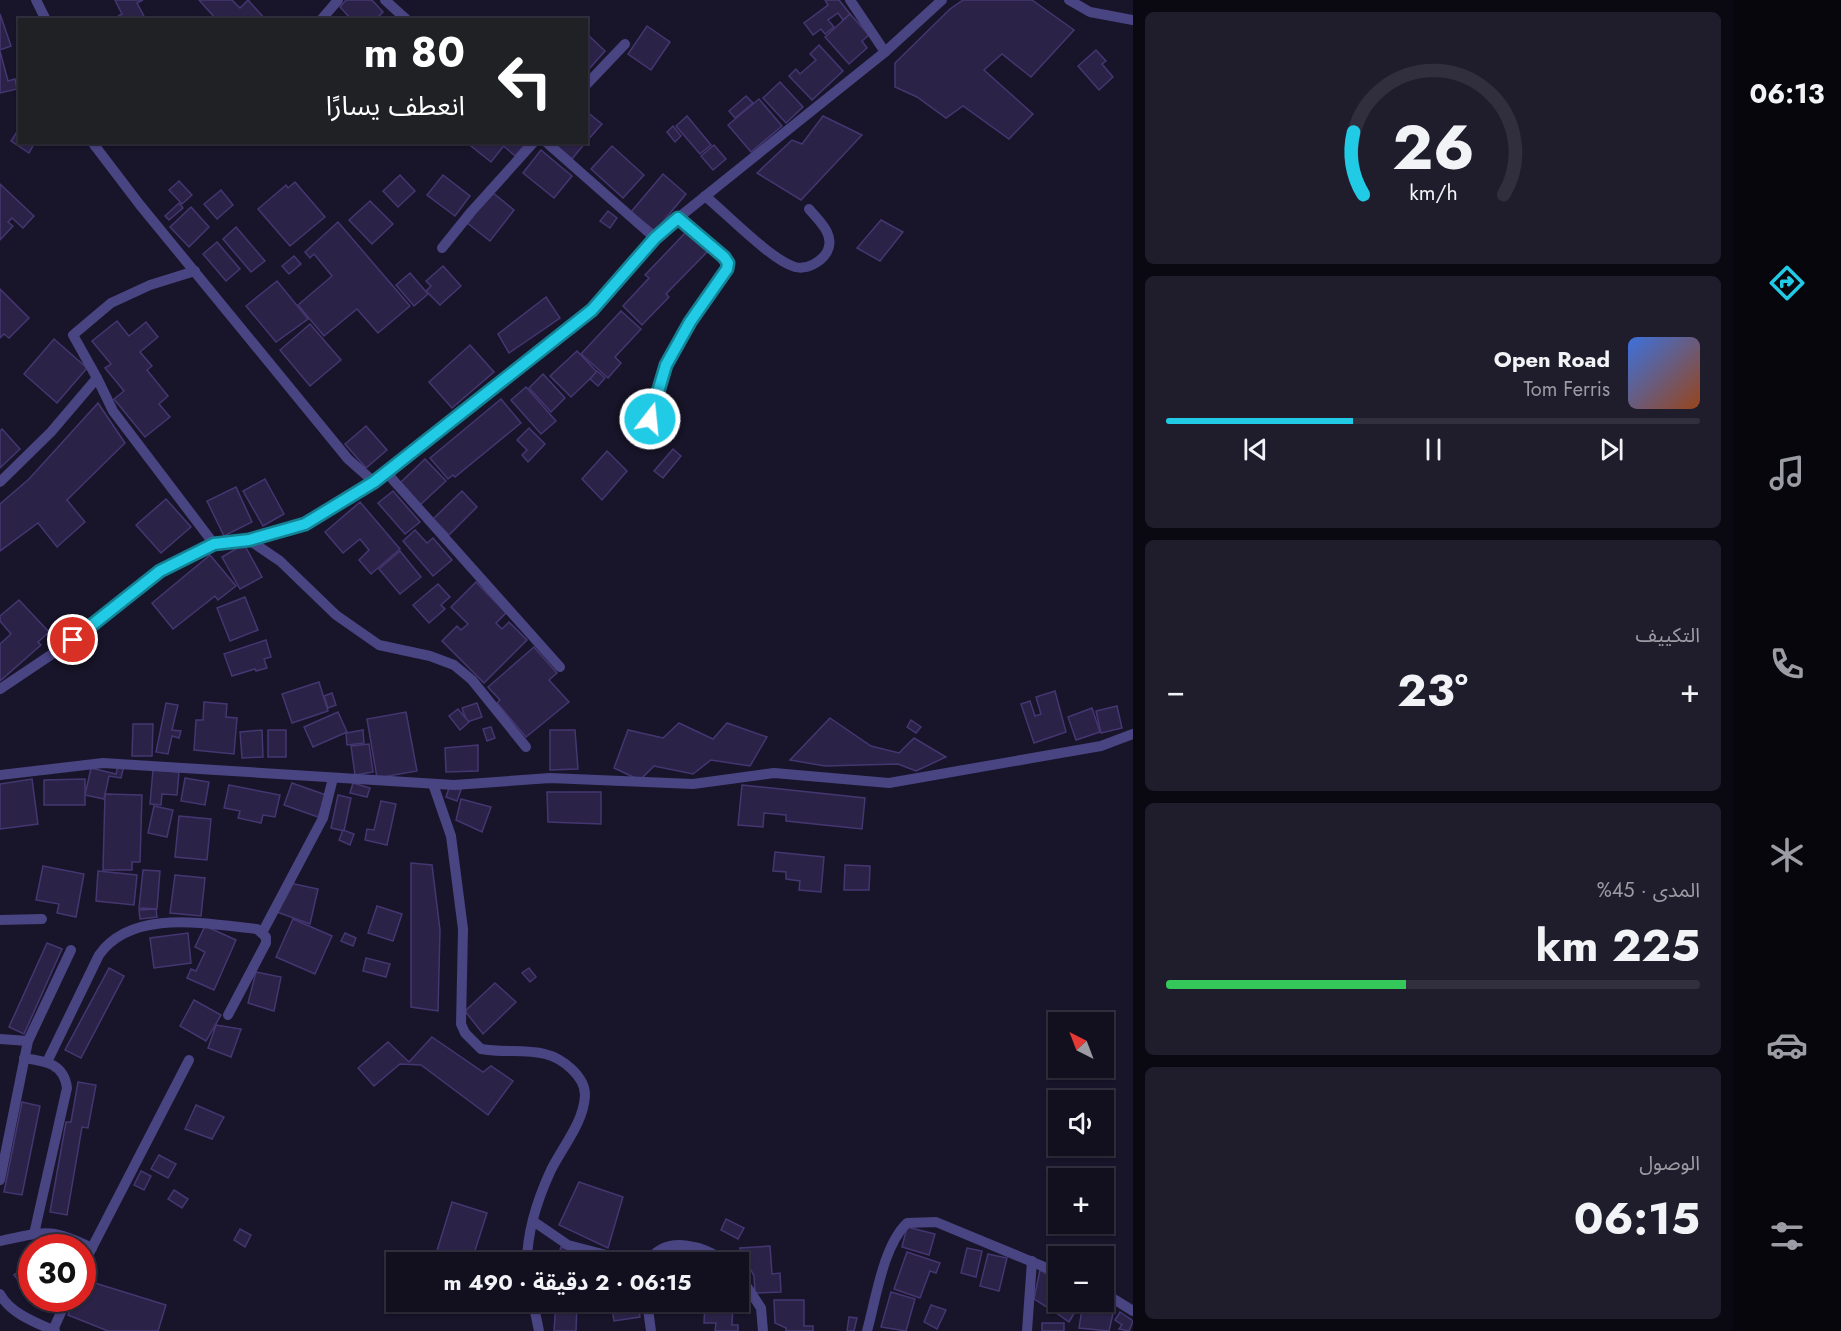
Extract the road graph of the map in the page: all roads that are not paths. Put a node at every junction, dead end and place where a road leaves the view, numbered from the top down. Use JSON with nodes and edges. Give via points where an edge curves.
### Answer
{"nodes":[{"id":1,"x":36,"y":0,"type":"edge"},
{"id":2,"x":338,"y":0,"type":"edge"},
{"id":3,"x":385,"y":0,"type":"edge"},
{"id":4,"x":850,"y":0,"type":"edge"},
{"id":5,"x":942,"y":0,"type":"edge"},
{"id":6,"x":1069,"y":0,"type":"edge"},
{"id":7,"x":45,"y":18,"type":"edge"},
{"id":8,"x":323,"y":18,"type":"edge"},
{"id":9,"x":405,"y":18,"type":"edge"},
{"id":10,"x":1133,"y":20,"type":"edge"},
{"id":11,"x":625,"y":44,"type":"dead end"},
{"id":12,"x":885,"y":52,"type":"junction"},
{"id":13,"x":588,"y":83,"type":"edge"},
{"id":14,"x":94,"y":144,"type":"edge"},
{"id":15,"x":532,"y":144,"type":"edge"},
{"id":16,"x":548,"y":144,"type":"edge"},
{"id":17,"x":705,"y":196,"type":"junction"},
{"id":18,"x":809,"y":209,"type":"dead end"},
{"id":19,"x":678,"y":218,"type":"junction"},
{"id":20,"x":655,"y":238,"type":"junction"},
{"id":21,"x":442,"y":248,"type":"dead end"},
{"id":22,"x":195,"y":271,"type":"junction"},
{"id":23,"x":98,"y":378,"type":"junction"},
{"id":24,"x":650,"y":419,"type":"dead end"},
{"id":25,"x":386,"y":472,"type":"junction"},
{"id":26,"x":0,"y":482,"type":"edge"},
{"id":27,"x":374,"y":482,"type":"junction"},
{"id":28,"x":249,"y":540,"type":"junction"},
{"id":29,"x":214,"y":544,"type":"junction"},
{"id":30,"x":560,"y":667,"type":"dead end"},
{"id":31,"x":0,"y":689,"type":"edge"},
{"id":32,"x":1133,"y":734,"type":"edge"},
{"id":33,"x":526,"y":747,"type":"dead end"},
{"id":34,"x":0,"y":775,"type":"edge"},
{"id":35,"x":333,"y":778,"type":"junction"},
{"id":36,"x":433,"y":784,"type":"junction"},
{"id":37,"x":42,"y":919,"type":"dead end"},
{"id":38,"x":0,"y":920,"type":"edge"},
{"id":39,"x":262,"y":933,"type":"junction"},
{"id":40,"x":71,"y":950,"type":"dead end"},
{"id":41,"x":228,"y":1015,"type":"dead end"},
{"id":42,"x":0,"y":1039,"type":"edge"},
{"id":43,"x":28,"y":1041,"type":"junction"},
{"id":44,"x":24,"y":1058,"type":"junction"},
{"id":45,"x":189,"y":1060,"type":"dead end"},
{"id":46,"x":47,"y":1062,"type":"junction"},
{"id":47,"x":2,"y":1156,"type":"edge"},
{"id":48,"x":0,"y":1180,"type":"edge"},
{"id":49,"x":532,"y":1221,"type":"junction"},
{"id":50,"x":34,"y":1234,"type":"joint"},
{"id":51,"x":65,"y":1234,"type":"edge"},
{"id":52,"x":18,"y":1237,"type":"edge"},
{"id":53,"x":96,"y":1240,"type":"edge"},
{"id":54,"x":0,"y":1241,"type":"edge"},
{"id":55,"x":527,"y":1252,"type":"edge"},
{"id":56,"x":595,"y":1252,"type":"edge"},
{"id":57,"x":657,"y":1252,"type":"edge"},
{"id":58,"x":708,"y":1252,"type":"edge"},
{"id":59,"x":1032,"y":1261,"type":"junction"},
{"id":60,"x":1048,"y":1268,"type":"edge"},
{"id":61,"x":749,"y":1290,"type":"edge"},
{"id":62,"x":0,"y":1294,"type":"edge"},
{"id":63,"x":1114,"y":1299,"type":"edge"},
{"id":64,"x":1133,"y":1311,"type":"edge"},
{"id":65,"x":62,"y":1312,"type":"edge"},
{"id":66,"x":535,"y":1312,"type":"edge"},
{"id":67,"x":649,"y":1312,"type":"edge"},
{"id":68,"x":54,"y":1330,"type":"edge"},
{"id":69,"x":539,"y":1331,"type":"edge"},
{"id":70,"x":651,"y":1331,"type":"edge"},
{"id":71,"x":763,"y":1331,"type":"edge"},
{"id":72,"x":867,"y":1331,"type":"edge"},
{"id":73,"x":1027,"y":1331,"type":"edge"}],
"edges":[{"from":1,"to":7,"type":"street"},
{"from":2,"to":8,"type":"street"},
{"from":3,"to":9,"type":"street"},
{"from":4,"to":12,"type":"street"},
{"from":5,"to":12,"type":"street"},
{"from":6,"to":10,"type":"street","via":[[1090,12]]},
{"from":11,"to":13,"type":"street"},
{"from":12,"to":17,"type":"street"},
{"from":14,"to":22,"type":"street"},
{"from":15,"to":21,"type":"street"},
{"from":16,"to":20,"type":"street"},
{"from":17,"to":18,"type":"street","via":[[772,253],[798,268],[819,260],[830,243],[828,232]]},
{"from":17,"to":19,"type":"street"},
{"from":19,"to":20,"type":"street"},
{"from":19,"to":24,"type":"street","via":[[728,263],[666,365]]},
{"from":20,"to":25,"type":"street","via":[[592,310]]},
{"from":22,"to":23,"type":"street","via":[[111,303],[73,335]]},
{"from":22,"to":27,"type":"street","via":[[348,459]]},
{"from":23,"to":26,"type":"street"},
{"from":23,"to":29,"type":"street","via":[[113,411]]},
{"from":25,"to":27,"type":"street"},
{"from":25,"to":30,"type":"street"},
{"from":27,"to":28,"type":"street","via":[[305,524]]},
{"from":28,"to":29,"type":"street"},
{"from":28,"to":33,"type":"street","via":[[280,561],[336,615],[379,645],[430,656],[454,666],[472,680]]},
{"from":29,"to":31,"type":"street","via":[[160,571],[91,628]]},
{"from":32,"to":36,"type":"street","via":[[1101,746],[889,783],[774,773],[693,784],[550,778]]},
{"from":34,"to":35,"type":"street","via":[[103,764]]},
{"from":35,"to":36,"type":"street"},
{"from":35,"to":39,"type":"street","via":[[323,818]]},
{"from":36,"to":49,"type":"street","via":[[451,836],[463,929],[461,1024],[465,1033],[481,1049],[532,1052],[558,1059],[572,1069],[585,1092],[578,1121],[551,1171]]},
{"from":37,"to":38,"type":"street"},
{"from":39,"to":41,"type":"street","via":[[266,943]]},
{"from":39,"to":46,"type":"street","via":[[257,929],[197,923],[150,925],[117,935],[99,955]]},
{"from":40,"to":43,"type":"street"},
{"from":42,"to":43,"type":"street"},
{"from":43,"to":44,"type":"street"},
{"from":44,"to":46,"type":"street"},
{"from":44,"to":47,"type":"street"},
{"from":45,"to":53,"type":"street"},
{"from":46,"to":50,"type":"street","via":[[62,1072],[67,1088]]},
{"from":47,"to":48,"type":"street"},
{"from":49,"to":55,"type":"street"},
{"from":49,"to":56,"type":"street","via":[[568,1245]]},
{"from":50,"to":51,"type":"street"},
{"from":52,"to":54,"type":"street"},
{"from":57,"to":58,"type":"street","via":[[670,1245]]},
{"from":59,"to":60,"type":"street"},
{"from":59,"to":72,"type":"street","via":[[936,1222],[907,1223],[891,1245]]},
{"from":59,"to":73,"type":"street"},
{"from":61,"to":71,"type":"street","via":[[761,1308]]},
{"from":62,"to":68,"type":"street","via":[[4,1302],[29,1320]]},
{"from":63,"to":64,"type":"street"},
{"from":65,"to":68,"type":"street"},
{"from":66,"to":69,"type":"street"},
{"from":67,"to":70,"type":"street"}]}
